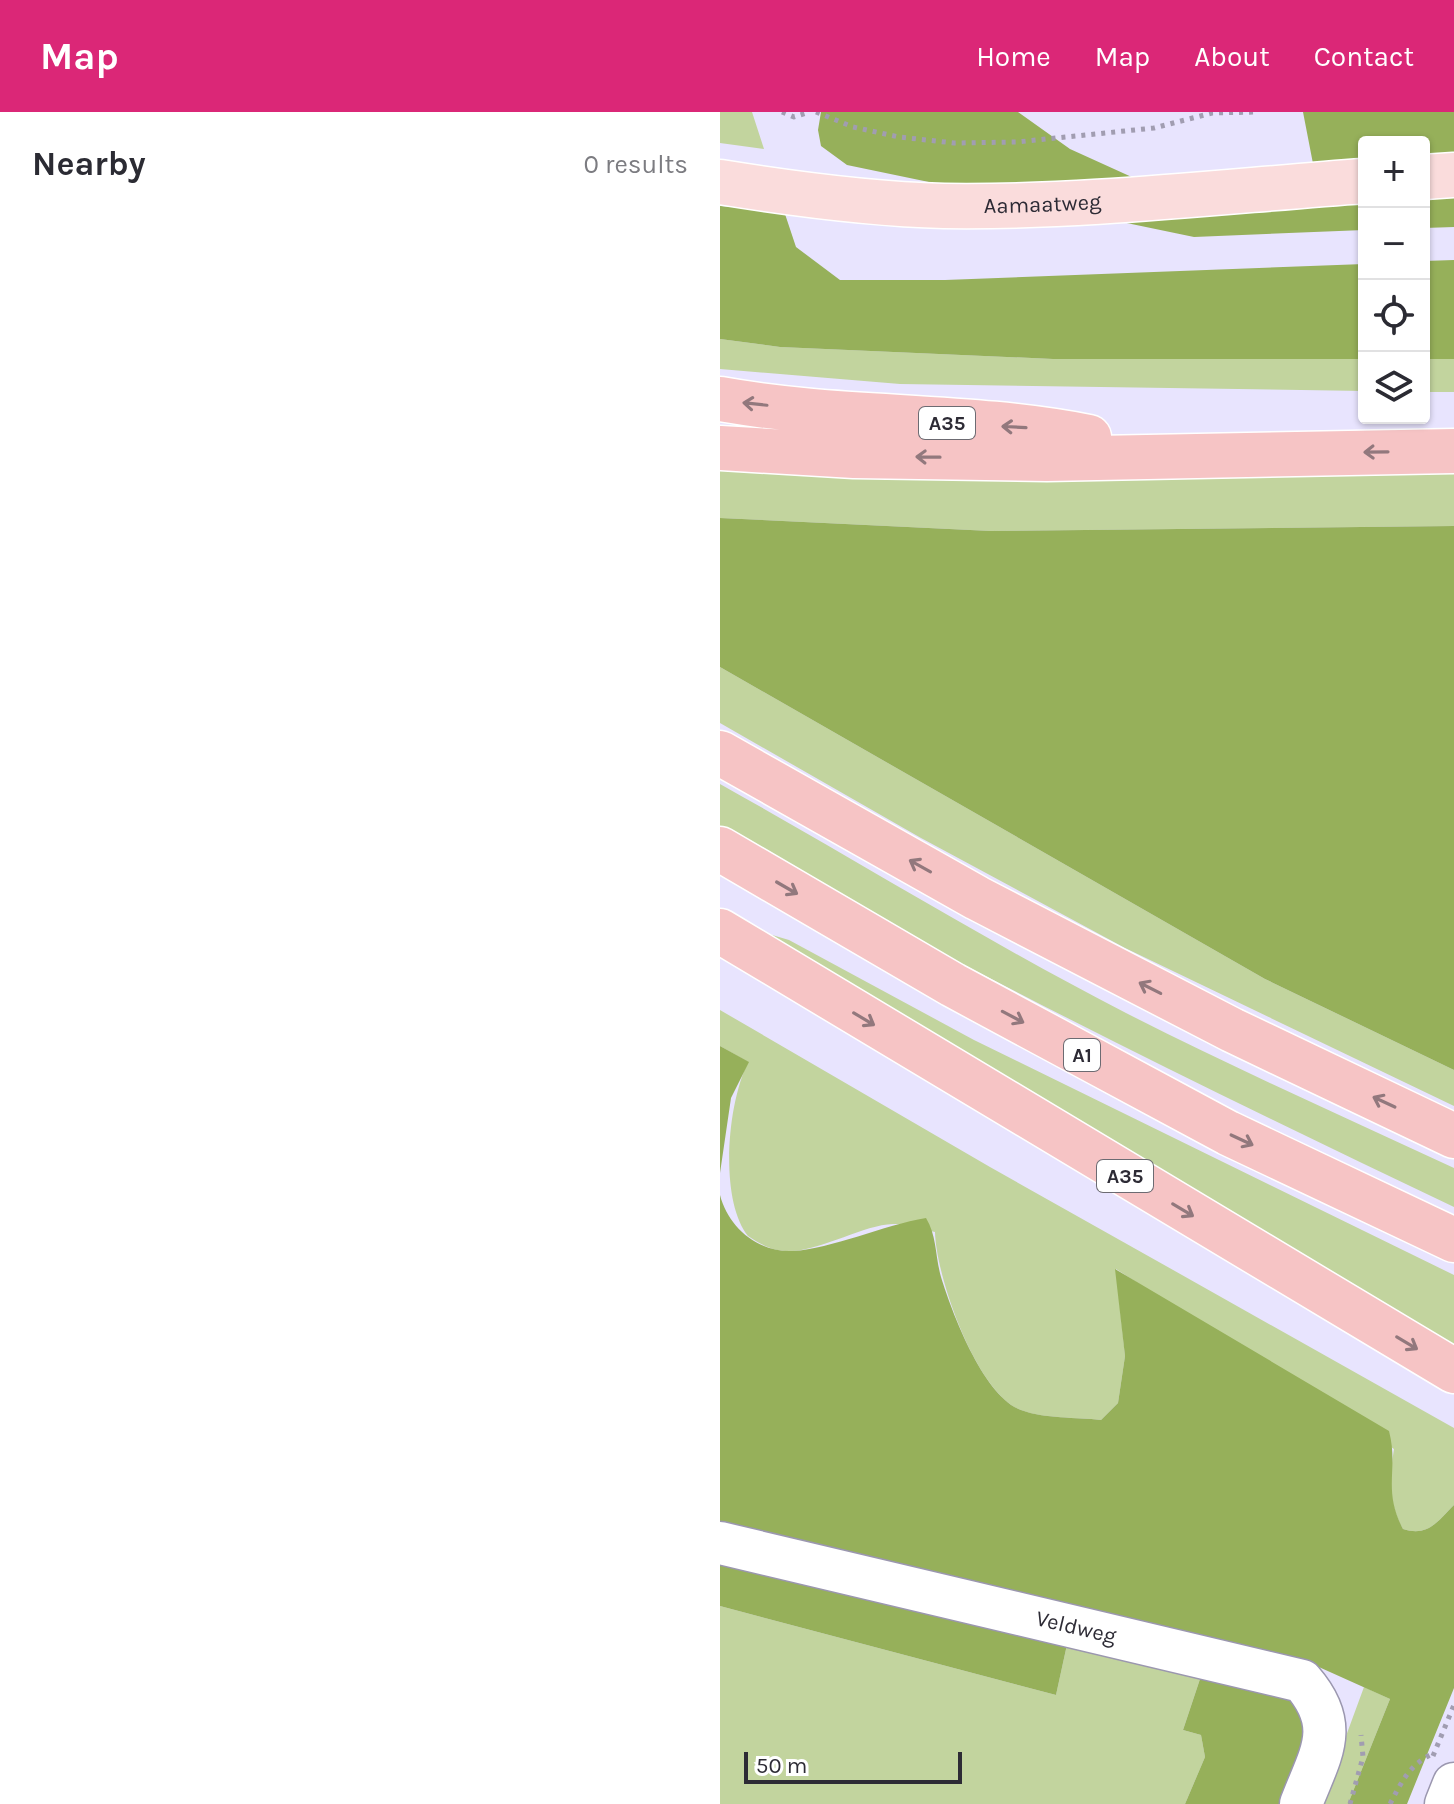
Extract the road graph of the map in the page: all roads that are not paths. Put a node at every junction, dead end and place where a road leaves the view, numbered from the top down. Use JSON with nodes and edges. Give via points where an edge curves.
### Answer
{"nodes":[{"id":1,"x":1454,"y":175,"type":"edge"},
{"id":2,"x":1430,"y":177,"type":"edge"},
{"id":3,"x":1358,"y":181,"type":"edge"},
{"id":4,"x":720,"y":182,"type":"edge"},
{"id":5,"x":720,"y":399,"type":"edge"},
{"id":6,"x":720,"y":448,"type":"edge"},
{"id":7,"x":1454,"y":451,"type":"edge"},
{"id":8,"x":1173,"y":455,"type":"junction"},
{"id":9,"x":720,"y":753,"type":"edge"},
{"id":10,"x":720,"y":849,"type":"edge"},
{"id":11,"x":720,"y":931,"type":"edge"},
{"id":12,"x":720,"y":958,"type":"edge"},
{"id":13,"x":797,"y":979,"type":"junction"},
{"id":14,"x":1454,"y":1136,"type":"edge"},
{"id":15,"x":1454,"y":1240,"type":"edge"},
{"id":16,"x":1454,"y":1371,"type":"edge"},
{"id":17,"x":720,"y":1543,"type":"edge"},
{"id":18,"x":1444,"y":1768,"type":"edge"},
{"id":19,"x":1301,"y":1804,"type":"edge"},
{"id":20,"x":1446,"y":1804,"type":"edge"}],
"edges":[{"from":1,"to":2,"type":"main road"},
{"from":3,"to":4,"type":"main road","name":"Aamaatweg","via":[[943,206],[791,194]]},
{"from":8,"to":5,"type":"highway","number":"A35","one_way":true,"via":[[1044,428],[905,420]]},
{"from":8,"to":6,"type":"highway","number":"A35","one_way":true,"via":[[1047,459]]},
{"from":7,"to":8,"type":"highway","number":"A35","one_way":true},
{"from":14,"to":9,"type":"highway","one_way":true,"via":[[1232,1030],[977,898]]},
{"from":10,"to":15,"type":"highway","number":"A1","one_way":true,"via":[[953,985],[1228,1133]]},
{"from":11,"to":13,"type":"highway","number":"A35"},
{"from":12,"to":13,"type":"highway","number":"A35"},
{"from":13,"to":16,"type":"highway","number":"A35","one_way":true},
{"from":17,"to":19,"type":"street","name":"Veldweg","via":[[1302,1681],[1317,1699],[1326,1731]]},
{"from":18,"to":20,"type":"street"}]}
